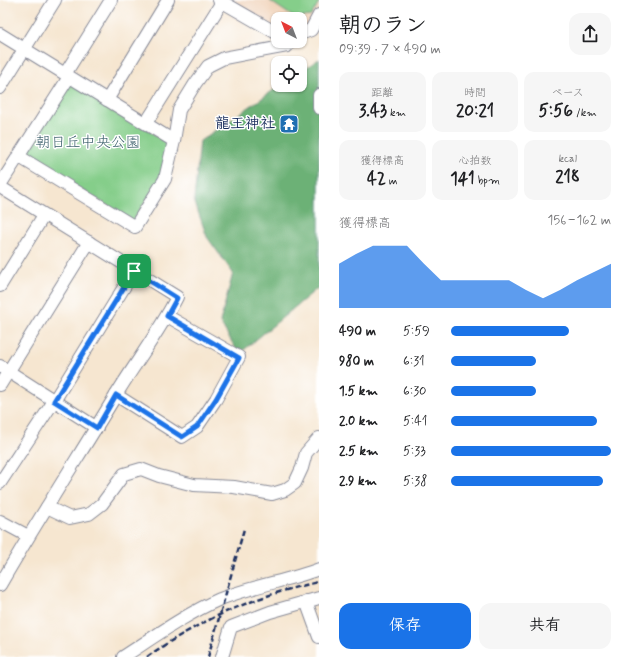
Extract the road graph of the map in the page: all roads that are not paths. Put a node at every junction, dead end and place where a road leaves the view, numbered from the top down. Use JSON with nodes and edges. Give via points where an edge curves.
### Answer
{"nodes":[{"id":1,"x":55,"y":0,"type":"edge"},
{"id":2,"x":111,"y":0,"type":"edge"},
{"id":3,"x":168,"y":0,"type":"edge"},
{"id":4,"x":220,"y":1,"type":"edge"},
{"id":5,"x":319,"y":15,"type":"edge"},
{"id":6,"x":271,"y":30,"type":"edge"},
{"id":7,"x":307,"y":31,"type":"edge"},
{"id":8,"x":0,"y":34,"type":"edge"},
{"id":9,"x":276,"y":48,"type":"edge"},
{"id":10,"x":24,"y":49,"type":"junction"},
{"id":11,"x":67,"y":75,"type":"junction"},
{"id":12,"x":0,"y":88,"type":"edge"},
{"id":13,"x":319,"y":95,"type":"edge"},
{"id":14,"x":107,"y":100,"type":"junction"},
{"id":15,"x":319,"y":108,"type":"edge"},
{"id":16,"x":146,"y":124,"type":"junction"},
{"id":17,"x":174,"y":141,"type":"junction"},
{"id":18,"x":18,"y":156,"type":"junction"},
{"id":19,"x":0,"y":186,"type":"edge"},
{"id":20,"x":44,"y":215,"type":"junction"},
{"id":21,"x":89,"y":242,"type":"junction"},
{"id":22,"x":134,"y":271,"type":"junction"},
{"id":23,"x":0,"y":286,"type":"edge"},
{"id":24,"x":167,"y":316,"type":"junction"},
{"id":25,"x":4,"y":369,"type":"edge"},
{"id":26,"x":0,"y":385,"type":"edge"},
{"id":27,"x":116,"y":395,"type":"junction"},
{"id":28,"x":54,"y":401,"type":"junction"},
{"id":29,"x":97,"y":428,"type":"junction"},
{"id":30,"x":319,"y":438,"type":"edge"},
{"id":31,"x":0,"y":483,"type":"edge"},
{"id":32,"x":47,"y":507,"type":"junction"},
{"id":33,"x":0,"y":521,"type":"edge"},
{"id":34,"x":28,"y":536,"type":"junction"},
{"id":35,"x":319,"y":569,"type":"edge"},
{"id":36,"x":0,"y":585,"type":"edge"},
{"id":37,"x":319,"y":598,"type":"edge"},
{"id":38,"x":306,"y":601,"type":"junction"},
{"id":39,"x":319,"y":637,"type":"edge"},
{"id":40,"x":123,"y":657,"type":"edge"},
{"id":41,"x":222,"y":657,"type":"edge"}],
"edges":[{"from":1,"to":10,"type":"street"},
{"from":2,"to":11,"type":"street"},
{"from":3,"to":14,"type":"street"},
{"from":4,"to":6,"type":"street"},
{"from":4,"to":16,"type":"street"},
{"from":5,"to":7,"type":"street","via":[[311,30]]},
{"from":8,"to":10,"type":"street"},
{"from":9,"to":17,"type":"street","via":[[224,58],[208,66],[180,110]]},
{"from":10,"to":11,"type":"street"},
{"from":10,"to":12,"type":"street"},
{"from":11,"to":14,"type":"street"},
{"from":11,"to":18,"type":"street"},
{"from":13,"to":15,"type":"street"},
{"from":14,"to":16,"type":"street"},
{"from":16,"to":17,"type":"street"},
{"from":17,"to":18,"type":"street","via":[[165,179],[135,227]]},
{"from":18,"to":19,"type":"street"},
{"from":19,"to":20,"type":"street"},
{"from":20,"to":21,"type":"street"},
{"from":20,"to":23,"type":"street"},
{"from":21,"to":22,"type":"street"},
{"from":21,"to":25,"type":"street"},
{"from":22,"to":24,"type":"street","via":[[177,298]]},
{"from":22,"to":28,"type":"street"},
{"from":24,"to":27,"type":"street"},
{"from":24,"to":27,"type":"street","via":[[239,358],[216,399],[197,427],[182,437]]},
{"from":25,"to":26,"type":"street"},
{"from":25,"to":28,"type":"street"},
{"from":27,"to":29,"type":"street"},
{"from":28,"to":29,"type":"street"},
{"from":28,"to":31,"type":"street"},
{"from":29,"to":32,"type":"street"},
{"from":30,"to":32,"type":"street","via":[[306,453],[295,483],[285,490],[272,494],[234,487],[194,485],[141,469],[124,474],[102,504],[89,514],[70,518]]},
{"from":32,"to":34,"type":"street"},
{"from":33,"to":34,"type":"street"},
{"from":34,"to":36,"type":"street"},
{"from":35,"to":40,"type":"street","via":[[220,599]]},
{"from":37,"to":38,"type":"street"},
{"from":38,"to":39,"type":"street"},
{"from":38,"to":41,"type":"street","via":[[231,627]]}]}
